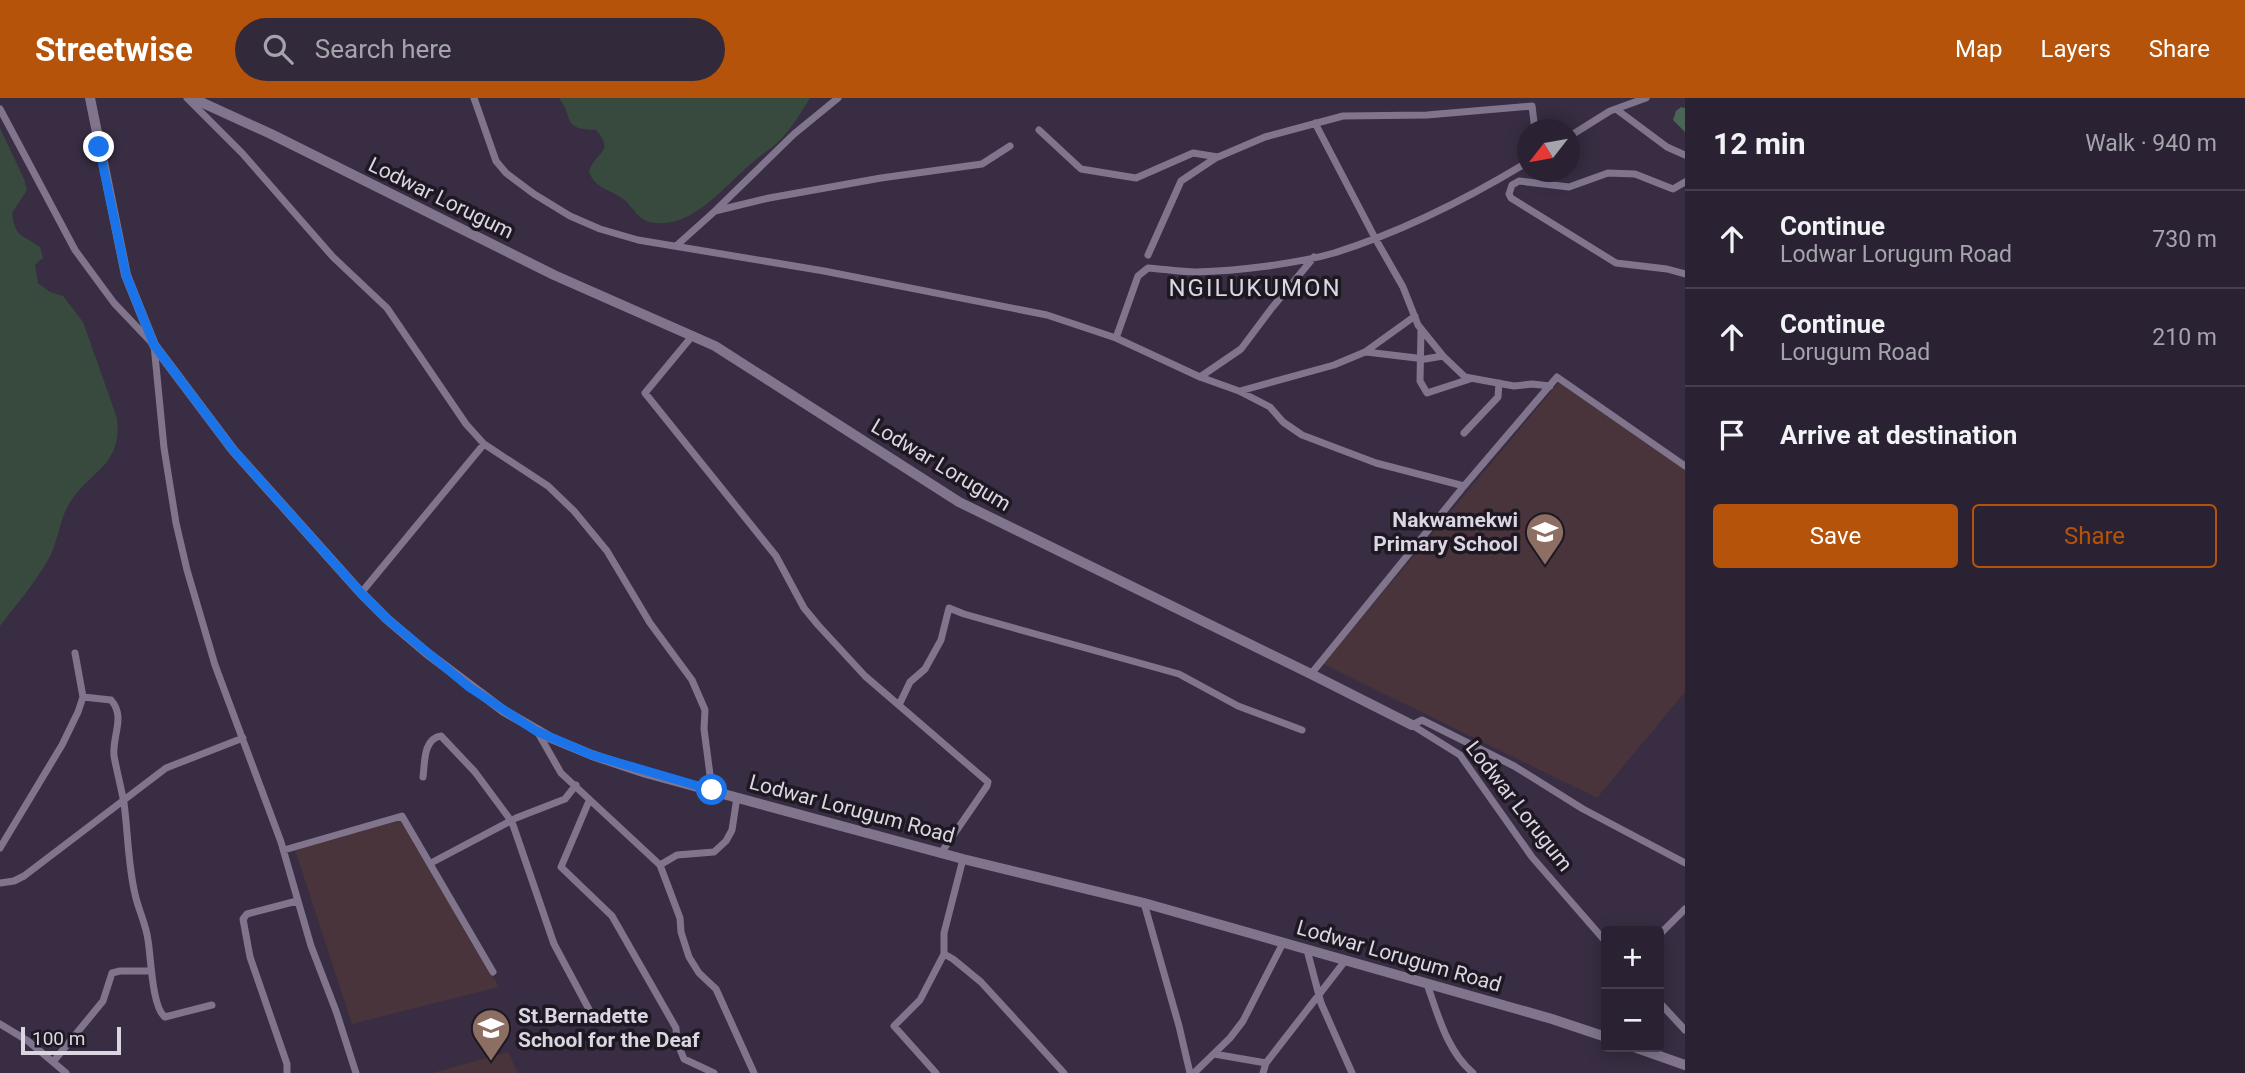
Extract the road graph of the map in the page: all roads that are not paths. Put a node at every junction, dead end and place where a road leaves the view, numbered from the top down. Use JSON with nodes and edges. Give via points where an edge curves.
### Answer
{"nodes":[{"id":1,"x":90,"y":98,"type":"edge"},
{"id":2,"x":187,"y":98,"type":"edge"},
{"id":3,"x":192,"y":98,"type":"edge"},
{"id":4,"x":474,"y":98,"type":"edge"},
{"id":5,"x":838,"y":98,"type":"edge"},
{"id":6,"x":1646,"y":98,"type":"edge"},
{"id":7,"x":0,"y":109,"type":"edge"},
{"id":8,"x":1616,"y":109,"type":"junction"},
{"id":9,"x":1534,"y":119,"type":"edge"},
{"id":10,"x":1315,"y":123,"type":"junction"},
{"id":11,"x":1039,"y":130,"type":"dead end"},
{"id":12,"x":1580,"y":130,"type":"edge"},
{"id":13,"x":1010,"y":146,"type":"dead end"},
{"id":14,"x":1685,"y":155,"type":"edge"},
{"id":15,"x":1218,"y":157,"type":"junction"},
{"id":16,"x":1517,"y":168,"type":"edge"},
{"id":17,"x":1685,"y":182,"type":"edge"},
{"id":18,"x":715,"y":211,"type":"junction"},
{"id":19,"x":1375,"y":239,"type":"junction"},
{"id":20,"x":677,"y":246,"type":"junction"},
{"id":21,"x":1148,"y":255,"type":"dead end"},
{"id":22,"x":1314,"y":257,"type":"junction"},
{"id":23,"x":1685,"y":274,"type":"edge"},
{"id":24,"x":1415,"y":316,"type":"junction"},
{"id":25,"x":1421,"y":329,"type":"junction"},
{"id":26,"x":693,"y":335,"type":"junction"},
{"id":27,"x":1116,"y":338,"type":"junction"},
{"id":28,"x":154,"y":345,"type":"junction"},
{"id":29,"x":1365,"y":352,"type":"junction"},
{"id":30,"x":1443,"y":356,"type":"junction"},
{"id":31,"x":1420,"y":358,"type":"junction"},
{"id":32,"x":1200,"y":377,"type":"junction"},
{"id":33,"x":1472,"y":378,"type":"junction"},
{"id":34,"x":1499,"y":383,"type":"junction"},
{"id":35,"x":1550,"y":386,"type":"junction"},
{"id":36,"x":1239,"y":391,"type":"junction"},
{"id":37,"x":1464,"y":433,"type":"dead end"},
{"id":38,"x":484,"y":444,"type":"junction"},
{"id":39,"x":1685,"y":466,"type":"edge"},
{"id":40,"x":1464,"y":486,"type":"junction"},
{"id":41,"x":361,"y":593,"type":"junction"},
{"id":42,"x":75,"y":653,"type":"dead end"},
{"id":43,"x":1311,"y":674,"type":"junction"},
{"id":44,"x":83,"y":697,"type":"junction"},
{"id":45,"x":899,"y":705,"type":"junction"},
{"id":46,"x":1412,"y":725,"type":"junction"},
{"id":47,"x":1302,"y":730,"type":"dead end"},
{"id":48,"x":536,"y":731,"type":"junction"},
{"id":49,"x":243,"y":738,"type":"junction"},
{"id":50,"x":422,"y":777,"type":"dead end"},
{"id":51,"x":576,"y":785,"type":"junction"},
{"id":52,"x":712,"y":790,"type":"junction"},
{"id":53,"x":737,"y":797,"type":"junction"},
{"id":54,"x":124,"y":801,"type":"junction"},
{"id":55,"x":589,"y":801,"type":"junction"},
{"id":56,"x":512,"y":822,"type":"junction"},
{"id":57,"x":0,"y":848,"type":"edge"},
{"id":58,"x":284,"y":850,"type":"junction"},
{"id":59,"x":941,"y":853,"type":"junction"},
{"id":60,"x":963,"y":859,"type":"junction"},
{"id":61,"x":431,"y":863,"type":"junction"},
{"id":62,"x":1685,"y":863,"type":"edge"},
{"id":63,"x":660,"y":865,"type":"junction"},
{"id":64,"x":0,"y":883,"type":"edge"},
{"id":65,"x":297,"y":901,"type":"junction"},
{"id":66,"x":1144,"y":903,"type":"junction"},
{"id":67,"x":1685,"y":909,"type":"edge"},
{"id":68,"x":1664,"y":930,"type":"edge"},
{"id":69,"x":1601,"y":937,"type":"edge"},
{"id":70,"x":1283,"y":943,"type":"junction"},
{"id":71,"x":1307,"y":950,"type":"junction"},
{"id":72,"x":944,"y":954,"type":"junction"},
{"id":73,"x":1345,"y":961,"type":"junction"},
{"id":74,"x":151,"y":971,"type":"junction"},
{"id":75,"x":494,"y":972,"type":"dead end"},
{"id":76,"x":1427,"y":984,"type":"junction"},
{"id":77,"x":1320,"y":996,"type":"junction"},
{"id":78,"x":212,"y":1005,"type":"dead end"},
{"id":79,"x":1664,"y":1007,"type":"edge"},
{"id":80,"x":592,"y":1014,"type":"dead end"},
{"id":81,"x":0,"y":1024,"type":"edge"},
{"id":82,"x":1685,"y":1030,"type":"edge"},
{"id":83,"x":1601,"y":1035,"type":"edge"},
{"id":84,"x":1648,"y":1052,"type":"edge"},
{"id":85,"x":1214,"y":1054,"type":"junction"},
{"id":86,"x":53,"y":1062,"type":"junction"},
{"id":87,"x":1266,"y":1063,"type":"junction"},
{"id":88,"x":1685,"y":1065,"type":"edge"},
{"id":89,"x":66,"y":1073,"type":"edge"},
{"id":90,"x":287,"y":1073,"type":"edge"},
{"id":91,"x":356,"y":1073,"type":"edge"},
{"id":92,"x":714,"y":1073,"type":"edge"},
{"id":93,"x":754,"y":1073,"type":"edge"},
{"id":94,"x":936,"y":1073,"type":"edge"},
{"id":95,"x":1064,"y":1073,"type":"edge"},
{"id":96,"x":1192,"y":1073,"type":"edge"},
{"id":97,"x":1263,"y":1073,"type":"edge"},
{"id":98,"x":1352,"y":1073,"type":"edge"},
{"id":99,"x":1473,"y":1073,"type":"edge"}],
"edges":[{"from":1,"to":28,"type":"main road","name":"Lodwar Lorugum Road","via":[[126,275]]},
{"from":2,"to":38,"type":"street","via":[[333,257],[387,308]]},
{"from":3,"to":26,"type":"main road","name":"Lodwar Lorugum","via":[[554,275]]},
{"from":4,"to":20,"type":"street","via":[[496,161],[534,194],[600,229]]},
{"from":5,"to":18,"type":"street"},
{"from":6,"to":8,"type":"street"},
{"from":7,"to":28,"type":"street","via":[[75,250],[114,303]]},
{"from":8,"to":12,"type":"street"},
{"from":8,"to":14,"type":"street"},
{"from":9,"to":10,"type":"street","via":[[1532,106],[1343,116]]},
{"from":10,"to":15,"type":"street"},
{"from":10,"to":19,"type":"street"},
{"from":11,"to":15,"type":"street","via":[[1081,169],[1136,178],[1193,153]]},
{"from":13,"to":18,"type":"street","via":[[982,164],[881,178]]},
{"from":15,"to":21,"type":"street","via":[[1181,181]]},
{"from":16,"to":19,"type":"street","via":[[1460,201]]},
{"from":17,"to":23,"type":"street","via":[[1673,189],[1635,174],[1608,173],[1572,187],[1519,181],[1509,194],[1616,263]]},
{"from":18,"to":20,"type":"street"},
{"from":19,"to":22,"type":"street"},
{"from":19,"to":24,"type":"street"},
{"from":20,"to":27,"type":"street","via":[[1001,305]]},
{"from":22,"to":27,"type":"street","via":[[1195,272],[1148,268],[1138,276]]},
{"from":22,"to":32,"type":"street","via":[[1241,349]]},
{"from":24,"to":25,"type":"street"},
{"from":24,"to":29,"type":"street"},
{"from":25,"to":30,"type":"street"},
{"from":25,"to":31,"type":"street"},
{"from":26,"to":43,"type":"main road","name":"Lodwar Lorugum","via":[[737,358],[959,502]]},
{"from":26,"to":45,"type":"street","via":[[645,393],[776,556],[804,608],[864,676]]},
{"from":27,"to":32,"type":"street"},
{"from":28,"to":41,"type":"main road","name":"Lodwar Lorugum Road","via":[[233,450]]},
{"from":28,"to":49,"type":"street","via":[[162,435],[179,537],[206,638]]},
{"from":29,"to":31,"type":"street"},
{"from":29,"to":36,"type":"street"},
{"from":30,"to":31,"type":"street"},
{"from":30,"to":33,"type":"street"},
{"from":31,"to":33,"type":"street","via":[[1420,381],[1427,393]]},
{"from":32,"to":36,"type":"street"},
{"from":33,"to":34,"type":"street"},
{"from":34,"to":35,"type":"street"},
{"from":34,"to":37,"type":"street","via":[[1498,397]]},
{"from":35,"to":39,"type":"street","via":[[1557,377]]},
{"from":35,"to":40,"type":"street"},
{"from":36,"to":40,"type":"street","via":[[1270,407],[1302,435],[1376,463]]},
{"from":38,"to":41,"type":"street"},
{"from":38,"to":52,"type":"street","via":[[548,486],[607,551],[650,623],[692,680],[705,710]]},
{"from":40,"to":43,"type":"street"},
{"from":41,"to":48,"type":"main road","name":"Lodwar Lorugum Road","via":[[469,687]]},
{"from":42,"to":44,"type":"street"},
{"from":43,"to":46,"type":"main road","name":"Lodwar Lorugum"},
{"from":44,"to":54,"type":"street","via":[[107,698],[116,706],[119,720],[114,755]]},
{"from":44,"to":57,"type":"street","via":[[62,745]]},
{"from":45,"to":47,"type":"street","via":[[941,640],[949,608],[1179,674],[1238,706]]},
{"from":45,"to":59,"type":"street","via":[[988,782]]},
{"from":46,"to":62,"type":"street","via":[[1422,720],[1457,737]]},
{"from":46,"to":69,"type":"street","name":"Lodwar Lorugum","via":[[1460,755],[1532,857]]},
{"from":48,"to":51,"type":"street","via":[[561,773]]},
{"from":48,"to":52,"type":"main road","name":"Lodwar Lorugum Road","via":[[592,755]]},
{"from":49,"to":54,"type":"street","via":[[166,768]]},
{"from":49,"to":58,"type":"street"},
{"from":50,"to":56,"type":"street","via":[[429,743],[441,736]]},
{"from":51,"to":55,"type":"street"},
{"from":51,"to":56,"type":"street","via":[[565,799]]},
{"from":52,"to":53,"type":"main road","name":"Lodwar Lorugum Road"},
{"from":53,"to":59,"type":"main road","name":"Lodwar Lorugum Road"},
{"from":53,"to":63,"type":"street","via":[[732,830],[714,852],[677,855]]},
{"from":54,"to":64,"type":"street","via":[[24,876]]},
{"from":54,"to":74,"type":"street","via":[[134,892],[148,937]]},
{"from":55,"to":63,"type":"street"},
{"from":55,"to":92,"type":"street","via":[[561,867],[612,916],[677,1028],[684,1059]]},
{"from":56,"to":61,"type":"street"},
{"from":56,"to":80,"type":"street","via":[[554,944]]},
{"from":58,"to":61,"type":"street","via":[[399,815]]},
{"from":58,"to":65,"type":"street"},
{"from":59,"to":60,"type":"main road","name":"Lodwar Lorugum Road"},
{"from":60,"to":66,"type":"main road","name":"Lodwar Lorugum Road"},
{"from":60,"to":72,"type":"street","via":[[944,933]]},
{"from":61,"to":75,"type":"street"},
{"from":63,"to":93,"type":"street","via":[[689,957],[716,989]]},
{"from":65,"to":90,"type":"street","via":[[243,919],[250,957]]},
{"from":65,"to":91,"type":"street"},
{"from":66,"to":70,"type":"main road","name":"Lodwar Lorugum Road"},
{"from":66,"to":96,"type":"street"},
{"from":67,"to":68,"type":"street"},
{"from":70,"to":71,"type":"main road","name":"Lodwar Lorugum Road"},
{"from":70,"to":85,"type":"street","via":[[1243,1021]]},
{"from":71,"to":73,"type":"main road","name":"Lodwar Lorugum Road"},
{"from":71,"to":77,"type":"street"},
{"from":72,"to":94,"type":"street","via":[[920,1000],[894,1026]]},
{"from":72,"to":95,"type":"street","via":[[981,982]]},
{"from":73,"to":76,"type":"main road","name":"Lodwar Lorugum Road"},
{"from":73,"to":77,"type":"street"},
{"from":74,"to":78,"type":"street","via":[[162,1016]]},
{"from":74,"to":86,"type":"street","via":[[111,973],[103,1001]]},
{"from":76,"to":83,"type":"main road","name":"Lodwar Lorugum Road"},
{"from":76,"to":99,"type":"street","via":[[1442,1028],[1462,1064]]},
{"from":77,"to":87,"type":"street"},
{"from":77,"to":98,"type":"street"},
{"from":79,"to":82,"type":"street"},
{"from":81,"to":86,"type":"street"},
{"from":84,"to":88,"type":"main road"},
{"from":85,"to":87,"type":"street"},
{"from":85,"to":96,"type":"street"},
{"from":86,"to":89,"type":"street"},
{"from":87,"to":97,"type":"street"}]}
